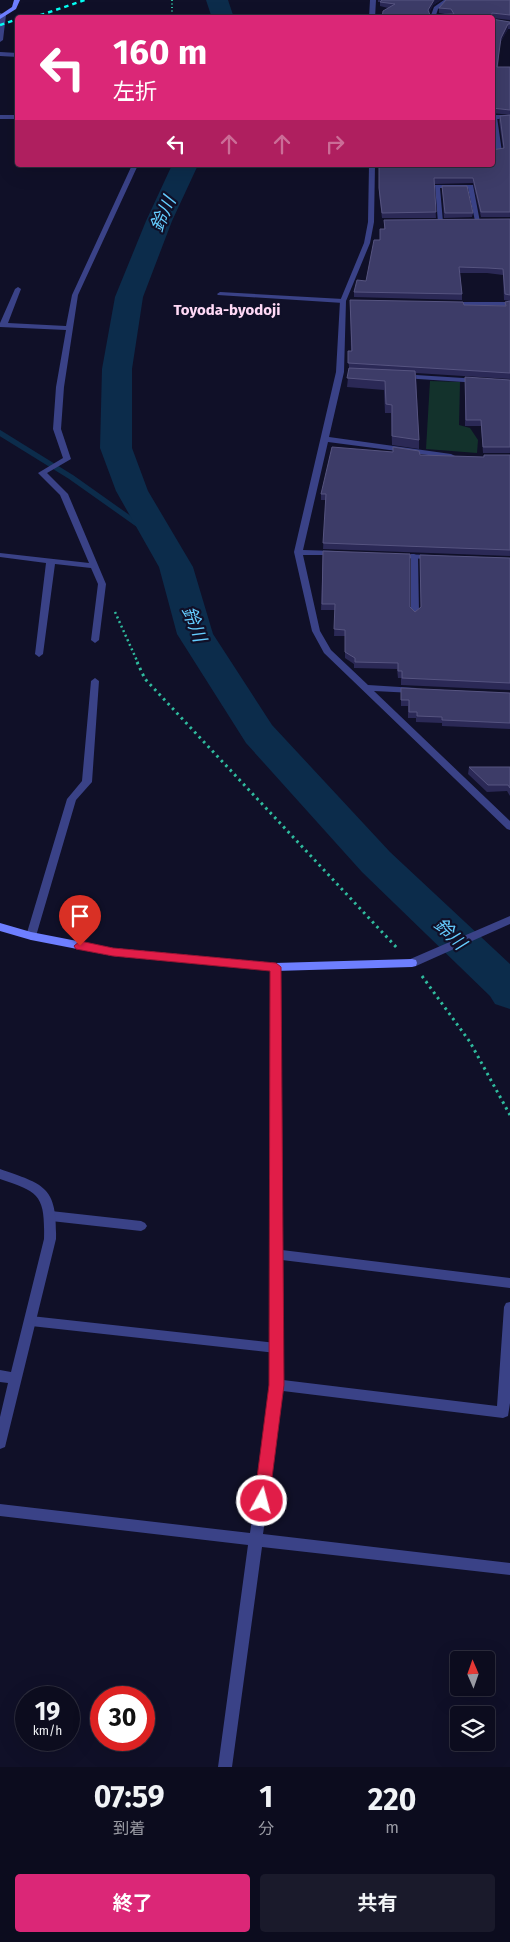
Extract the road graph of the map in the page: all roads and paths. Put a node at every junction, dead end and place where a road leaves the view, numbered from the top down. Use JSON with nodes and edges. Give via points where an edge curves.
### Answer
{"nodes":[{"id":1,"x":17,"y":0,"type":"edge"},
{"id":2,"x":172,"y":0,"type":"edge"},
{"id":3,"x":373,"y":0,"type":"edge"},
{"id":4,"x":447,"y":0,"type":"edge"},
{"id":5,"x":172,"y":15,"type":"edge"},
{"id":6,"x":372,"y":15,"type":"edge"},
{"id":7,"x":433,"y":15,"type":"edge"},
{"id":8,"x":1,"y":16,"type":"edge"},
{"id":9,"x":0,"y":40,"type":"edge"},
{"id":10,"x":0,"y":54,"type":"edge"},
{"id":11,"x":15,"y":54,"type":"edge"},
{"id":12,"x":0,"y":117,"type":"edge"},
{"id":13,"x":495,"y":117,"type":"edge"},
{"id":14,"x":510,"y":117,"type":"edge"},
{"id":15,"x":15,"y":118,"type":"edge"},
{"id":16,"x":495,"y":129,"type":"edge"},
{"id":17,"x":495,"y":152,"type":"edge"},
{"id":18,"x":134,"y":167,"type":"edge"},
{"id":19,"x":372,"y":167,"type":"edge"},
{"id":20,"x":450,"y":221,"type":"edge"},
{"id":21,"x":468,"y":221,"type":"edge"},
{"id":22,"x":478,"y":221,"type":"junction"},
{"id":23,"x":486,"y":221,"type":"edge"},
{"id":24,"x":372,"y":222,"type":"junction"},
{"id":25,"x":381,"y":222,"type":"edge"},
{"id":26,"x":430,"y":222,"type":"edge"},
{"id":27,"x":440,"y":222,"type":"junction"},
{"id":28,"x":18,"y":289,"type":"dead end"},
{"id":29,"x":220,"y":294,"type":"dead end"},
{"id":30,"x":343,"y":301,"type":"junction"},
{"id":31,"x":353,"y":301,"type":"edge"},
{"id":32,"x":445,"y":304,"type":"edge"},
{"id":33,"x":510,"y":304,"type":"edge"},
{"id":34,"x":2,"y":325,"type":"edge"},
{"id":35,"x":68,"y":328,"type":"junction"},
{"id":36,"x":394,"y":375,"type":"edge"},
{"id":37,"x":483,"y":381,"type":"edge"},
{"id":38,"x":325,"y":440,"type":"junction"},
{"id":39,"x":457,"y":456,"type":"edge"},
{"id":40,"x":298,"y":552,"type":"junction"},
{"id":41,"x":0,"y":554,"type":"edge"},
{"id":42,"x":347,"y":554,"type":"edge"},
{"id":43,"x":386,"y":555,"type":"edge"},
{"id":44,"x":414,"y":556,"type":"junction"},
{"id":45,"x":443,"y":557,"type":"edge"},
{"id":46,"x":50,"y":560,"type":"junction"},
{"id":47,"x":94,"y":566,"type":"junction"},
{"id":48,"x":102,"y":584,"type":"junction"},
{"id":49,"x":415,"y":613,"type":"edge"},
{"id":50,"x":95,"y":640,"type":"dead end"},
{"id":51,"x":39,"y":654,"type":"dead end"},
{"id":52,"x":95,"y":681,"type":"dead end"},
{"id":53,"x":364,"y":688,"type":"junction"},
{"id":54,"x":422,"y":691,"type":"edge"},
{"id":55,"x":510,"y":827,"type":"edge"},
{"id":56,"x":510,"y":920,"type":"edge"},
{"id":57,"x":0,"y":927,"type":"edge"},
{"id":58,"x":31,"y":936,"type":"junction"},
{"id":59,"x":412,"y":963,"type":"junction"},
{"id":60,"x":276,"y":967,"type":"junction"},
{"id":61,"x":510,"y":1115,"type":"edge"},
{"id":62,"x":0,"y":1174,"type":"edge"},
{"id":63,"x":51,"y":1216,"type":"junction"},
{"id":64,"x":141,"y":1226,"type":"dead end"},
{"id":65,"x":277,"y":1254,"type":"junction"},
{"id":66,"x":510,"y":1283,"type":"edge"},
{"id":67,"x":510,"y":1307,"type":"edge"},
{"id":68,"x":31,"y":1321,"type":"junction"},
{"id":69,"x":276,"y":1348,"type":"junction"},
{"id":70,"x":0,"y":1376,"type":"edge"},
{"id":71,"x":16,"y":1378,"type":"junction"},
{"id":72,"x":277,"y":1385,"type":"junction"},
{"id":73,"x":0,"y":1443,"type":"edge"},
{"id":74,"x":0,"y":1510,"type":"edge"},
{"id":75,"x":257,"y":1540,"type":"junction"},
{"id":76,"x":510,"y":1569,"type":"edge"},
{"id":77,"x":225,"y":1767,"type":"edge"}],
"edges":[{"from":1,"to":8,"type":"street","via":[[14,8]]},
{"from":2,"to":5,"type":"path"},
{"from":3,"to":6,"type":"street"},
{"from":4,"to":7,"type":"street","via":[[436,8]]},
{"from":8,"to":9,"type":"street"},
{"from":10,"to":11,"type":"street"},
{"from":12,"to":15,"type":"street"},
{"from":13,"to":14,"type":"street"},
{"from":16,"to":17,"type":"street","via":[[499,152]]},
{"from":18,"to":35,"type":"street","via":[[75,295]]},
{"from":19,"to":24,"type":"street"},
{"from":20,"to":27,"type":"street"},
{"from":21,"to":22,"type":"street"},
{"from":22,"to":23,"type":"street"},
{"from":22,"to":27,"type":"street","via":[[472,186],[437,186]]},
{"from":24,"to":25,"type":"street"},
{"from":24,"to":30,"type":"street","via":[[368,243]]},
{"from":26,"to":27,"type":"street"},
{"from":28,"to":34,"type":"street"},
{"from":29,"to":30,"type":"street"},
{"from":30,"to":31,"type":"street"},
{"from":30,"to":38,"type":"street","via":[[344,372]]},
{"from":32,"to":33,"type":"street"},
{"from":34,"to":35,"type":"street"},
{"from":35,"to":47,"type":"street","via":[[58,429],[67,459],[42,473],[64,494]]},
{"from":36,"to":37,"type":"street"},
{"from":38,"to":39,"type":"street"},
{"from":38,"to":40,"type":"street"},
{"from":40,"to":42,"type":"street"},
{"from":40,"to":53,"type":"street","via":[[316,631],[327,652]]},
{"from":41,"to":46,"type":"street"},
{"from":43,"to":44,"type":"street"},
{"from":44,"to":45,"type":"street"},
{"from":44,"to":49,"type":"street"},
{"from":46,"to":47,"type":"street"},
{"from":46,"to":51,"type":"street"},
{"from":47,"to":48,"type":"street"},
{"from":48,"to":50,"type":"street"},
{"from":48,"to":59,"type":"path","via":[[145,679]]},
{"from":52,"to":58,"type":"street","via":[[87,782],[72,799]]},
{"from":53,"to":54,"type":"street"},
{"from":53,"to":55,"type":"street"},
{"from":56,"to":59,"type":"street"},
{"from":57,"to":58,"type":"street"},
{"from":58,"to":60,"type":"street","via":[[113,952]]},
{"from":59,"to":60,"type":"street"},
{"from":59,"to":61,"type":"path","via":[[470,1042]]},
{"from":60,"to":65,"type":"street"},
{"from":62,"to":63,"type":"street","via":[[43,1193]]},
{"from":63,"to":64,"type":"street"},
{"from":63,"to":68,"type":"street","via":[[50,1239]]},
{"from":65,"to":66,"type":"street"},
{"from":65,"to":69,"type":"street"},
{"from":67,"to":72,"type":"street","via":[[503,1412]]},
{"from":68,"to":69,"type":"street"},
{"from":68,"to":71,"type":"street"},
{"from":69,"to":72,"type":"street"},
{"from":70,"to":71,"type":"street"},
{"from":71,"to":73,"type":"street"},
{"from":72,"to":75,"type":"street"},
{"from":74,"to":75,"type":"street"},
{"from":75,"to":76,"type":"street"},
{"from":75,"to":77,"type":"street"}]}
